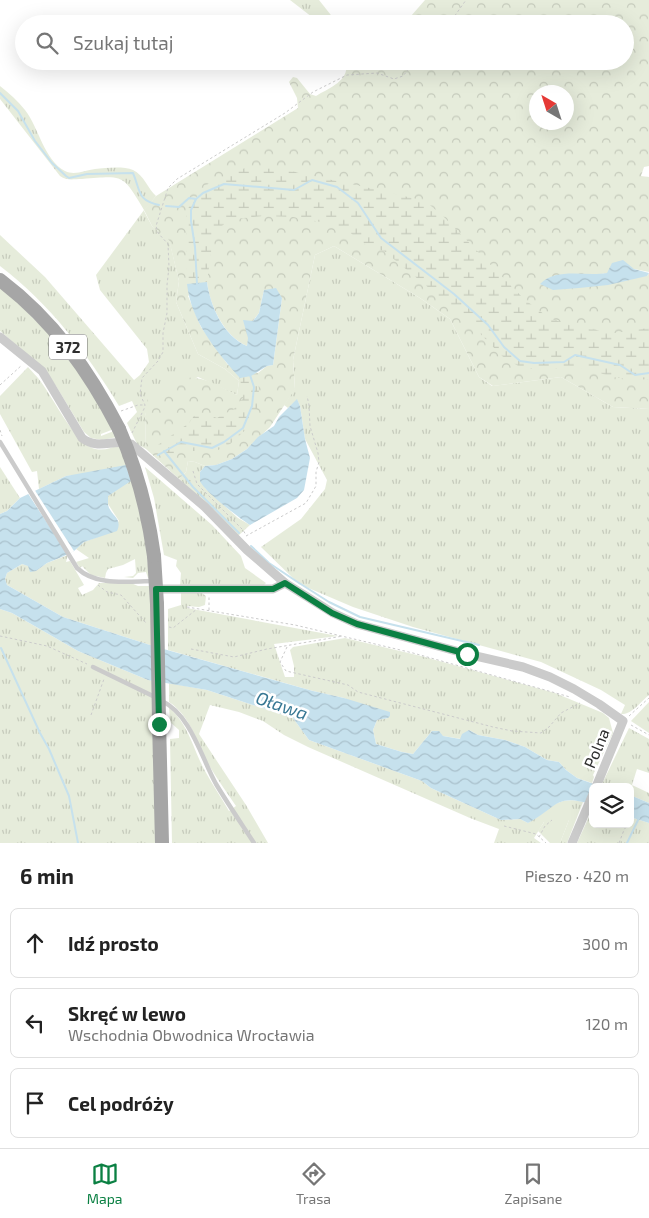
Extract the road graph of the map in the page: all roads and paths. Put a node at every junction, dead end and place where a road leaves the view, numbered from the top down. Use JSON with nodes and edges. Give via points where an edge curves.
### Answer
{"nodes":[{"id":1,"x":466,"y":0,"type":"edge"},
{"id":2,"x":455,"y":15,"type":"edge"},
{"id":3,"x":408,"y":70,"type":"edge"},
{"id":4,"x":0,"y":280,"type":"edge"},
{"id":5,"x":0,"y":337,"type":"edge"},
{"id":6,"x":28,"y":359,"type":"junction"},
{"id":7,"x":0,"y":385,"type":"edge"},
{"id":8,"x":307,"y":396,"type":"dead end"},
{"id":9,"x":145,"y":405,"type":"junction"},
{"id":10,"x":118,"y":412,"type":"dead end"},
{"id":11,"x":0,"y":442,"type":"edge"},
{"id":12,"x":126,"y":442,"type":"junction"},
{"id":13,"x":194,"y":471,"type":"dead end"},
{"id":14,"x":243,"y":530,"type":"dead end"},
{"id":15,"x":246,"y":536,"type":"dead end"},
{"id":16,"x":93,"y":579,"type":"junction"},
{"id":17,"x":285,"y":583,"type":"junction"},
{"id":18,"x":156,"y":585,"type":"junction"},
{"id":19,"x":209,"y":588,"type":"junction"},
{"id":20,"x":187,"y":607,"type":"dead end"},
{"id":21,"x":197,"y":609,"type":"junction"},
{"id":22,"x":209,"y":610,"type":"junction"},
{"id":23,"x":147,"y":624,"type":"dead end"},
{"id":24,"x":164,"y":626,"type":"dead end"},
{"id":25,"x":0,"y":636,"type":"edge"},
{"id":26,"x":343,"y":636,"type":"junction"},
{"id":27,"x":287,"y":647,"type":"junction"},
{"id":28,"x":190,"y":649,"type":"dead end"},
{"id":29,"x":93,"y":667,"type":"joint"},
{"id":30,"x":106,"y":674,"type":"junction"},
{"id":31,"x":574,"y":698,"type":"dead end"},
{"id":32,"x":649,"y":698,"type":"edge"},
{"id":33,"x":582,"y":702,"type":"dead end"},
{"id":34,"x":91,"y":715,"type":"dead end"},
{"id":35,"x":623,"y":721,"type":"junction"},
{"id":36,"x":648,"y":733,"type":"edge"},
{"id":37,"x":597,"y":783,"type":"edge"},
{"id":38,"x":589,"y":803,"type":"edge"},
{"id":39,"x":552,"y":820,"type":"dead end"},
{"id":40,"x":504,"y":826,"type":"dead end"},
{"id":41,"x":625,"y":828,"type":"edge"},
{"id":42,"x":539,"y":837,"type":"junction"},
{"id":43,"x":162,"y":843,"type":"edge"},
{"id":44,"x":254,"y":843,"type":"edge"},
{"id":45,"x":546,"y":843,"type":"edge"},
{"id":46,"x":572,"y":843,"type":"edge"},
{"id":47,"x":619,"y":843,"type":"edge"}],
"edges":[{"from":1,"to":2,"type":"path"},
{"from":3,"to":9,"type":"path","via":[[403,76],[394,78],[377,73],[347,75],[312,92],[168,188],[156,226],[168,244],[163,352],[142,378],[140,394]]},
{"from":4,"to":18,"type":"main road","number":"372","bridge":true,"via":[[36,311],[79,360],[119,429],[141,488],[149,522]]},
{"from":5,"to":6,"type":"street"},
{"from":6,"to":7,"type":"path"},
{"from":6,"to":12,"type":"street","via":[[42,371],[82,438],[96,444]]},
{"from":8,"to":15,"type":"path","via":[[319,462],[316,486],[306,503]]},
{"from":9,"to":10,"type":"path"},
{"from":9,"to":12,"type":"path"},
{"from":11,"to":16,"type":"lane","via":[[77,568]]},
{"from":12,"to":17,"type":"street","via":[[193,496]]},
{"from":13,"to":14,"type":"path","via":[[197,484]]},
{"from":16,"to":18,"type":"lane"},
{"from":16,"to":23,"type":"path","via":[[107,592],[121,595]]},
{"from":17,"to":19,"type":"street","via":[[273,589]]},
{"from":17,"to":35,"type":"street","via":[[332,613],[357,624],[550,677]]},
{"from":18,"to":19,"type":"street"},
{"from":18,"to":43,"type":"main road","number":"372","bridge":true},
{"from":19,"to":22,"type":"path"},
{"from":20,"to":21,"type":"path"},
{"from":21,"to":22,"type":"path"},
{"from":21,"to":24,"type":"path","via":[[173,628]]},
{"from":22,"to":26,"type":"path"},
{"from":25,"to":29,"type":"path","via":[[47,646]]},
{"from":26,"to":27,"type":"path"},
{"from":26,"to":31,"type":"path"},
{"from":27,"to":28,"type":"path","via":[[234,658]]},
{"from":27,"to":33,"type":"path","via":[[280,662],[286,671],[512,731],[541,733],[561,713]]},
{"from":29,"to":30,"type":"lane"},
{"from":30,"to":34,"type":"path"},
{"from":30,"to":44,"type":"lane","via":[[168,704],[180,714],[216,783]]},
{"from":32,"to":35,"type":"path"},
{"from":35,"to":36,"type":"path"},
{"from":35,"to":37,"type":"street","name":"Polna"},
{"from":38,"to":46,"type":"street","name":"Polna"},
{"from":39,"to":42,"type":"path"},
{"from":40,"to":42,"type":"path"},
{"from":41,"to":47,"type":"path"},
{"from":42,"to":45,"type":"path"}]}
